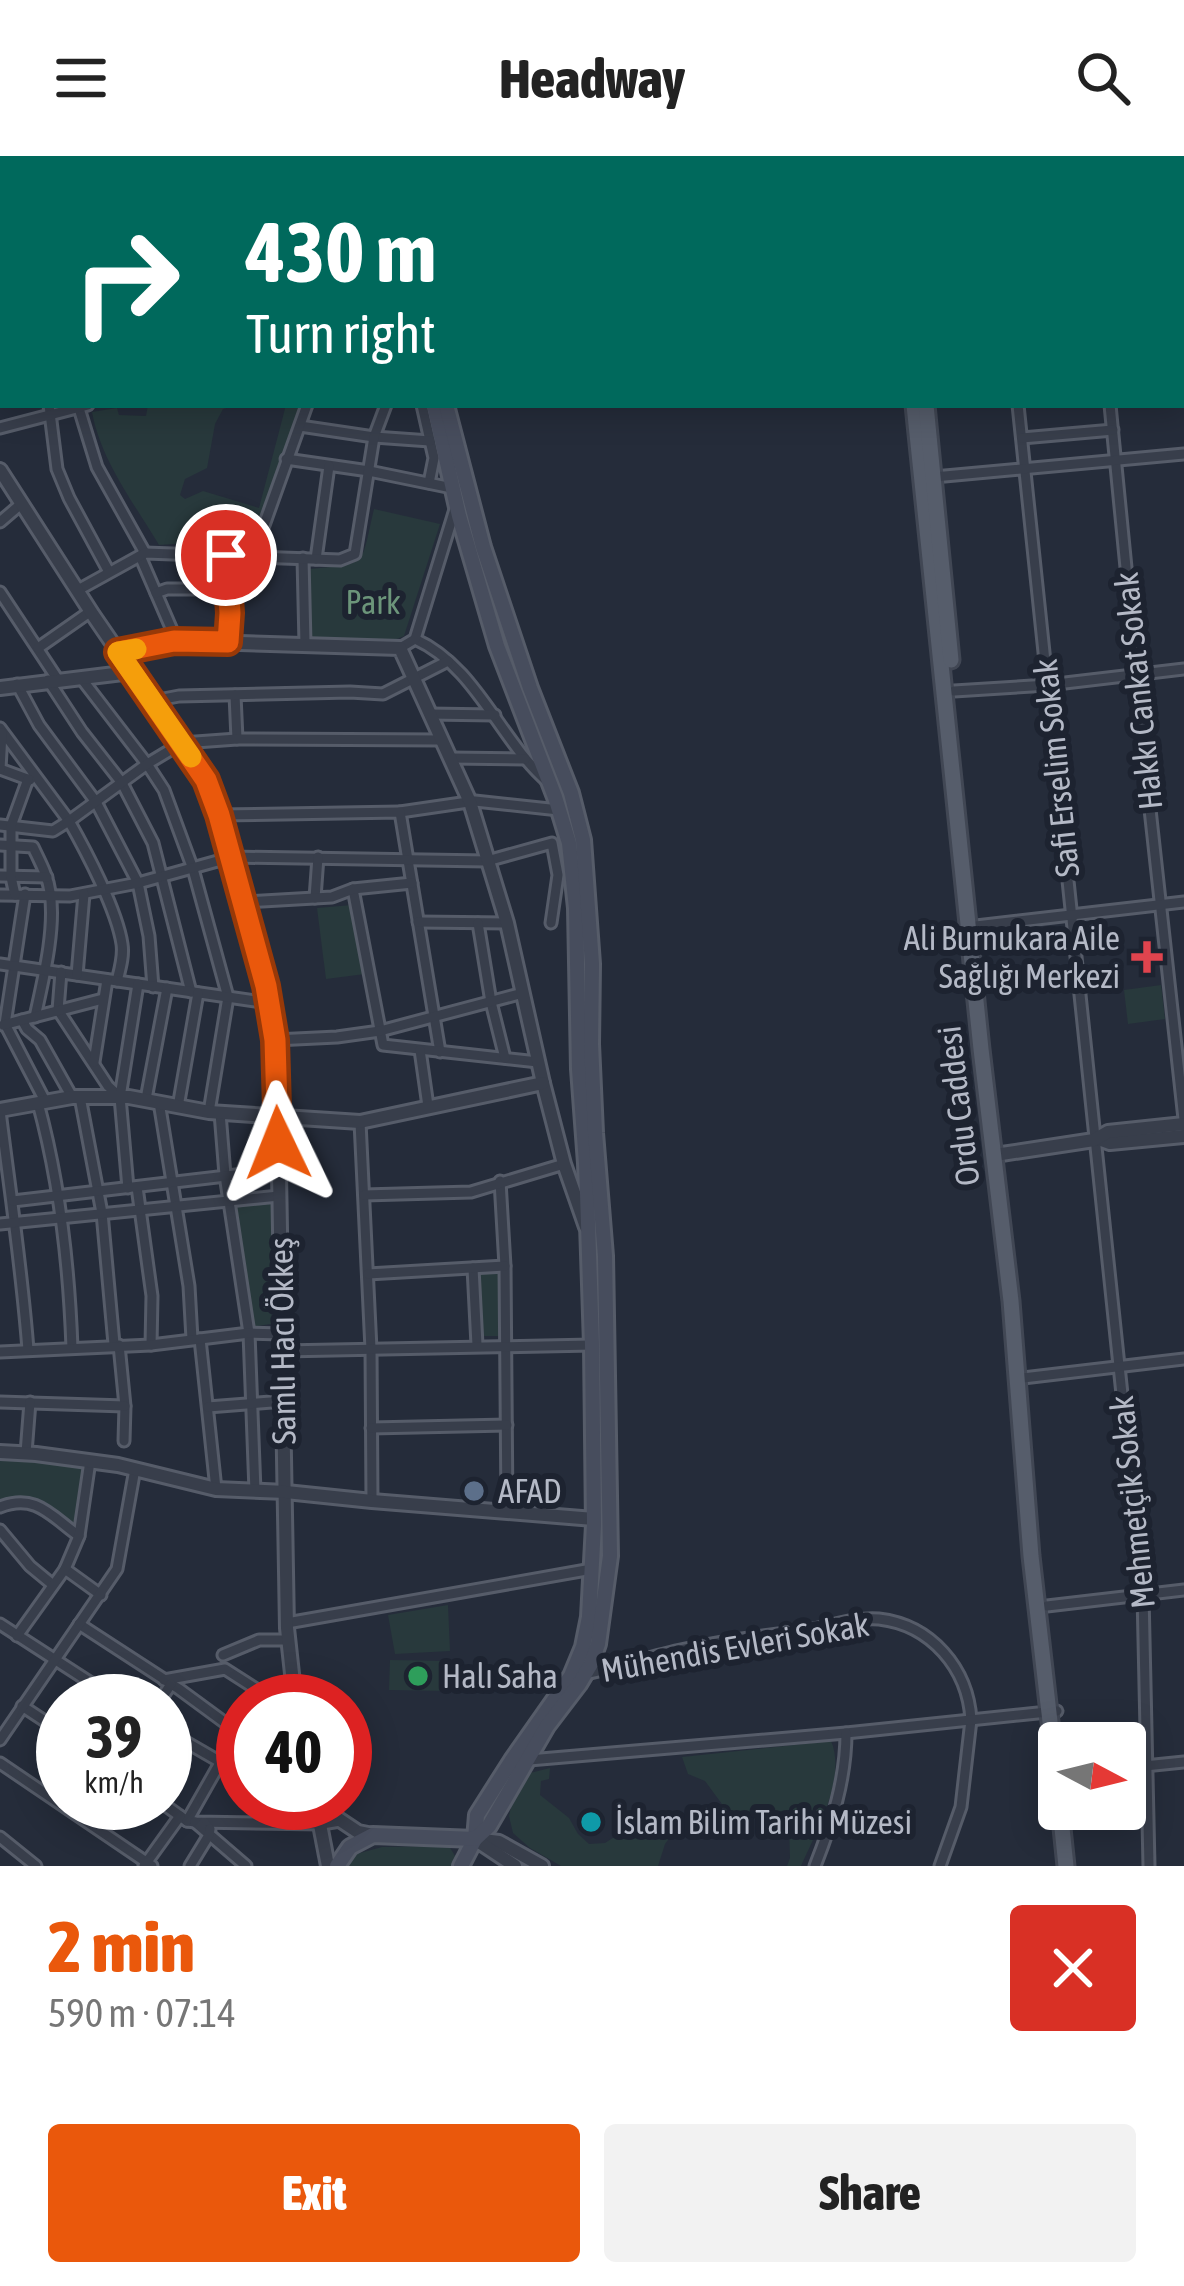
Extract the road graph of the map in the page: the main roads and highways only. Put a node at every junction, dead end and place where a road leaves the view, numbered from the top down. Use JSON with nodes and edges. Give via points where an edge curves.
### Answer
{"nodes":[{"id":1,"x":435,"y":408,"type":"edge"},
{"id":2,"x":447,"y":408,"type":"edge"},
{"id":3,"x":914,"y":408,"type":"edge"},
{"id":4,"x":926,"y":408,"type":"edge"},
{"id":5,"x":591,"y":1147,"type":"junction"},
{"id":6,"x":998,"y":1155,"type":"junction"},
{"id":7,"x":1053,"y":1712,"type":"junction"},
{"id":8,"x":1054,"y":1722,"type":"edge"},
{"id":9,"x":1055,"y":1722,"type":"edge"},
{"id":10,"x":477,"y":1815,"type":"junction"},
{"id":11,"x":1065,"y":1830,"type":"edge"},
{"id":12,"x":443,"y":1836,"type":"junction"},
{"id":13,"x":475,"y":1839,"type":"junction"},
{"id":14,"x":333,"y":1866,"type":"edge"},
{"id":15,"x":461,"y":1866,"type":"edge"},
{"id":16,"x":1069,"y":1866,"type":"edge"}],
"edges":[{"from":1,"to":5,"type":"main road","via":[[496,646],[569,843],[578,1069]]},
{"from":2,"to":5,"type":"main road","via":[[483,548],[583,840]]},
{"from":3,"to":6,"type":"main road","name":"Ordu Caddesi"},
{"from":4,"to":6,"type":"main road","name":"Ordu Caddesi"},
{"from":5,"to":10,"type":"main road","via":[[589,1617],[571,1676]]},
{"from":5,"to":13,"type":"main road","via":[[605,1256],[610,1556],[598,1644]]},
{"from":6,"to":7,"type":"main road","name":"Ordu Caddesi"},
{"from":6,"to":7,"type":"main road","name":"Ordu Caddesi","via":[[1031,1556]]},
{"from":7,"to":8,"type":"main road","name":"Ordu Caddesi"},
{"from":7,"to":9,"type":"main road","name":"Ordu Caddesi"},
{"from":10,"to":12,"type":"main road"},
{"from":10,"to":13,"type":"main road"},
{"from":11,"to":16,"type":"main road","name":"Ordu Caddesi"},
{"from":12,"to":13,"type":"main road"},
{"from":12,"to":14,"type":"main road","via":[[373,1835]]},
{"from":12,"to":15,"type":"main road"},
{"from":13,"to":15,"type":"main road"}]}
